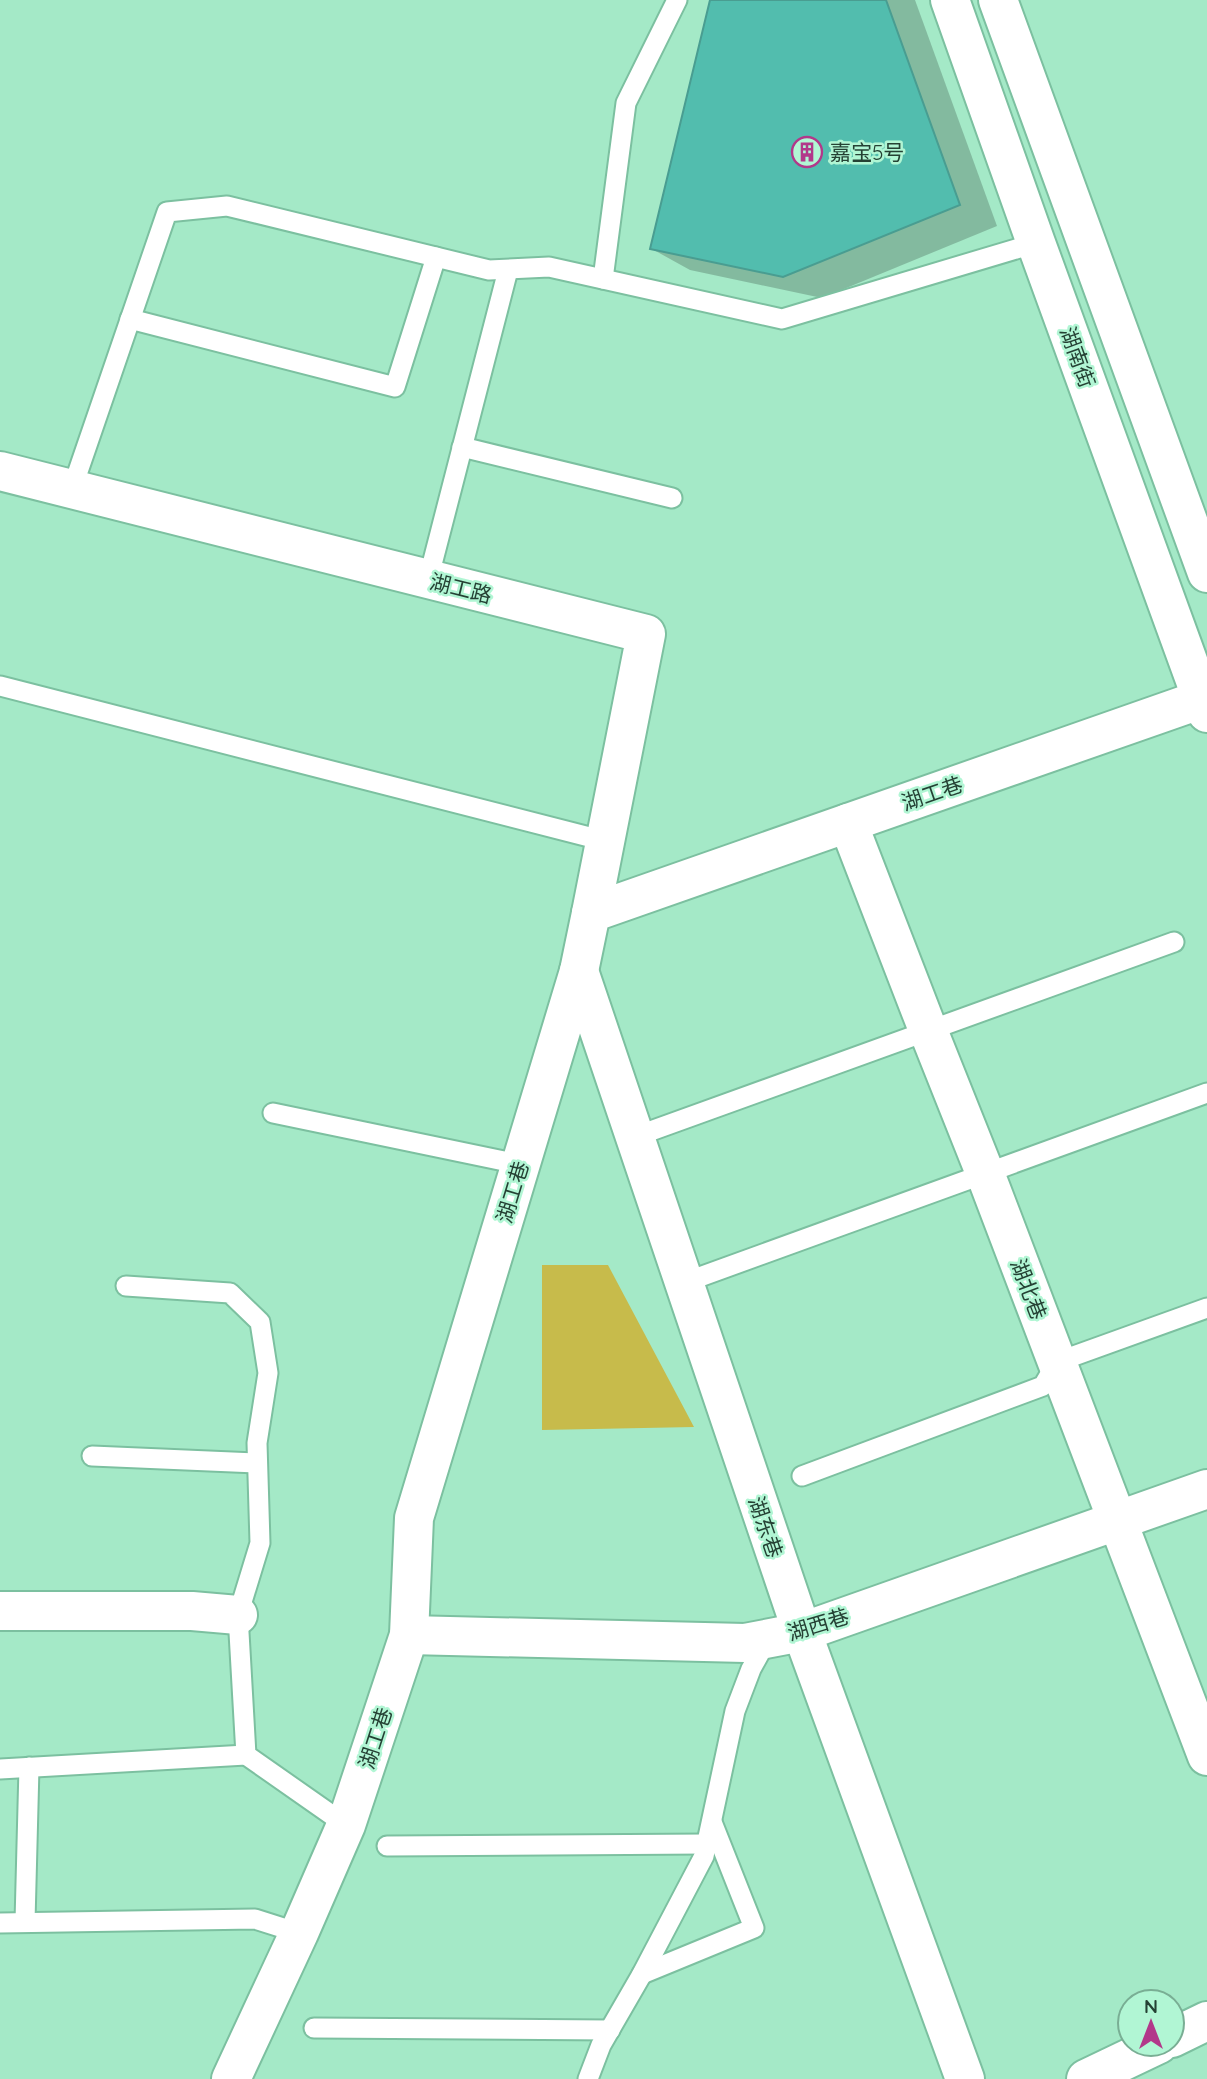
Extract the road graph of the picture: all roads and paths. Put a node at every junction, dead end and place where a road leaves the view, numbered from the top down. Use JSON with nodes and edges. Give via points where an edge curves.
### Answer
{"nodes":[{"id":1,"x":677,"y":0,"type":"edge"},
{"id":2,"x":950,"y":0,"type":"edge"},
{"id":3,"x":998,"y":0,"type":"edge"},
{"id":4,"x":1036,"y":243,"type":"junction"},
{"id":5,"x":436,"y":257,"type":"junction"},
{"id":6,"x":508,"y":270,"type":"junction"},
{"id":7,"x":603,"y":279,"type":"junction"},
{"id":8,"x":130,"y":319,"type":"junction"},
{"id":9,"x":462,"y":447,"type":"junction"},
{"id":10,"x":0,"y":471,"type":"edge"},
{"id":11,"x":72,"y":489,"type":"junction"},
{"id":12,"x":671,"y":498,"type":"dead end"},
{"id":13,"x":1207,"y":573,"type":"edge"},
{"id":14,"x":428,"y":580,"type":"junction"},
{"id":15,"x":0,"y":686,"type":"edge"},
{"id":16,"x":1204,"y":706,"type":"edge"},
{"id":17,"x":848,"y":823,"type":"junction"},
{"id":18,"x":605,"y":841,"type":"junction"},
{"id":19,"x":591,"y":913,"type":"junction"},
{"id":20,"x":1174,"y":942,"type":"dead end"},
{"id":21,"x":579,"y":971,"type":"junction"},
{"id":22,"x":928,"y":1030,"type":"junction"},
{"id":23,"x":1207,"y":1093,"type":"edge"},
{"id":24,"x":273,"y":1113,"type":"dead end"},
{"id":25,"x":634,"y":1137,"type":"junction"},
{"id":26,"x":504,"y":1161,"type":"dead end"},
{"id":27,"x":985,"y":1173,"type":"junction"},
{"id":28,"x":683,"y":1283,"type":"junction"},
{"id":29,"x":126,"y":1286,"type":"dead end"},
{"id":30,"x":1207,"y":1308,"type":"edge"},
{"id":31,"x":1057,"y":1362,"type":"junction"},
{"id":32,"x":92,"y":1456,"type":"dead end"},
{"id":33,"x":257,"y":1463,"type":"junction"},
{"id":34,"x":802,"y":1476,"type":"dead end"},
{"id":35,"x":1207,"y":1489,"type":"edge"},
{"id":36,"x":1117,"y":1521,"type":"junction"},
{"id":37,"x":0,"y":1611,"type":"edge"},
{"id":38,"x":238,"y":1615,"type":"junction"},
{"id":39,"x":409,"y":1635,"type":"junction"},
{"id":40,"x":785,"y":1635,"type":"junction"},
{"id":41,"x":246,"y":1755,"type":"junction"},
{"id":42,"x":1207,"y":1756,"type":"edge"},
{"id":43,"x":29,"y":1767,"type":"junction"},
{"id":44,"x":0,"y":1769,"type":"edge"},
{"id":45,"x":712,"y":1821,"type":"junction"},
{"id":46,"x":346,"y":1825,"type":"junction"},
{"id":47,"x":707,"y":1844,"type":"junction"},
{"id":48,"x":387,"y":1846,"type":"dead end"},
{"id":49,"x":25,"y":1922,"type":"junction"},
{"id":50,"x":0,"y":1923,"type":"edge"},
{"id":51,"x":299,"y":1933,"type":"junction"},
{"id":52,"x":642,"y":1974,"type":"junction"},
{"id":53,"x":1207,"y":2021,"type":"edge"},
{"id":54,"x":314,"y":2028,"type":"dead end"},
{"id":55,"x":610,"y":2030,"type":"junction"},
{"id":56,"x":1186,"y":2031,"type":"edge"},
{"id":57,"x":1130,"y":2058,"type":"edge"},
{"id":58,"x":231,"y":2079,"type":"edge"},
{"id":59,"x":588,"y":2079,"type":"edge"},
{"id":60,"x":965,"y":2079,"type":"edge"},
{"id":61,"x":1086,"y":2079,"type":"edge"}],
"edges":[{"from":1,"to":7,"type":"lane","via":[[626,103]]},
{"from":2,"to":4,"type":"street","name":"湖南街"},
{"from":3,"to":13,"type":"street"},
{"from":4,"to":7,"type":"lane","via":[[782,319]]},
{"from":4,"to":16,"type":"street","name":"湖南街"},
{"from":5,"to":6,"type":"lane"},
{"from":5,"to":8,"type":"lane","via":[[228,206],[167,212]]},
{"from":5,"to":8,"type":"lane","via":[[395,387]]},
{"from":6,"to":7,"type":"lane","via":[[549,267]]},
{"from":6,"to":9,"type":"lane"},
{"from":8,"to":11,"type":"lane"},
{"from":9,"to":12,"type":"lane"},
{"from":9,"to":14,"type":"lane"},
{"from":10,"to":11,"type":"street","name":"湖工路"},
{"from":11,"to":14,"type":"street","name":"湖工路"},
{"from":14,"to":18,"type":"street","name":"湖工路","via":[[646,634]]},
{"from":15,"to":18,"type":"lane"},
{"from":16,"to":17,"type":"street","name":"湖工巷"},
{"from":17,"to":19,"type":"street","name":"湖工巷"},
{"from":17,"to":22,"type":"street","name":"湖北巷"},
{"from":18,"to":19,"type":"street","name":"湖工路"},
{"from":19,"to":21,"type":"street","name":"湖工巷"},
{"from":20,"to":22,"type":"lane"},
{"from":21,"to":25,"type":"street","name":"湖东巷"},
{"from":21,"to":39,"type":"street","name":"湖工巷","via":[[414,1518]]},
{"from":22,"to":25,"type":"lane"},
{"from":22,"to":27,"type":"street","name":"湖北巷"},
{"from":23,"to":27,"type":"lane"},
{"from":24,"to":26,"type":"lane"},
{"from":25,"to":28,"type":"street","name":"湖东巷"},
{"from":27,"to":28,"type":"lane"},
{"from":27,"to":31,"type":"street","name":"湖北巷"},
{"from":28,"to":40,"type":"street","name":"湖东巷"},
{"from":29,"to":33,"type":"lane","via":[[230,1293],[260,1322],[268,1373]]},
{"from":30,"to":31,"type":"lane"},
{"from":31,"to":34,"type":"lane","via":[[1043,1386]]},
{"from":31,"to":36,"type":"street","name":"湖北巷"},
{"from":32,"to":33,"type":"lane"},
{"from":33,"to":38,"type":"lane","via":[[260,1543]]},
{"from":35,"to":36,"type":"street","name":"湖西巷"},
{"from":36,"to":40,"type":"street","name":"湖西巷"},
{"from":36,"to":42,"type":"street","name":"湖北巷"},
{"from":37,"to":38,"type":"street"},
{"from":38,"to":41,"type":"lane"},
{"from":39,"to":40,"type":"street","name":"湖西巷","via":[[745,1643]]},
{"from":39,"to":46,"type":"street","name":"湖工巷"},
{"from":40,"to":45,"type":"lane","via":[[751,1669],[735,1711]]},
{"from":40,"to":60,"type":"street","name":"湖东巷"},
{"from":41,"to":43,"type":"lane"},
{"from":41,"to":46,"type":"lane"},
{"from":43,"to":44,"type":"lane"},
{"from":43,"to":49,"type":"lane"},
{"from":45,"to":47,"type":"lane"},
{"from":45,"to":52,"type":"lane","via":[[754,1928]]},
{"from":46,"to":51,"type":"street","name":"湖工巷"},
{"from":47,"to":48,"type":"lane"},
{"from":47,"to":52,"type":"lane"},
{"from":49,"to":50,"type":"lane"},
{"from":49,"to":51,"type":"lane","via":[[255,1919]]},
{"from":51,"to":58,"type":"street","name":"湖工巷"},
{"from":52,"to":55,"type":"lane"},
{"from":53,"to":56,"type":"street"},
{"from":54,"to":55,"type":"lane"},
{"from":55,"to":59,"type":"lane"},
{"from":57,"to":61,"type":"street"}]}
